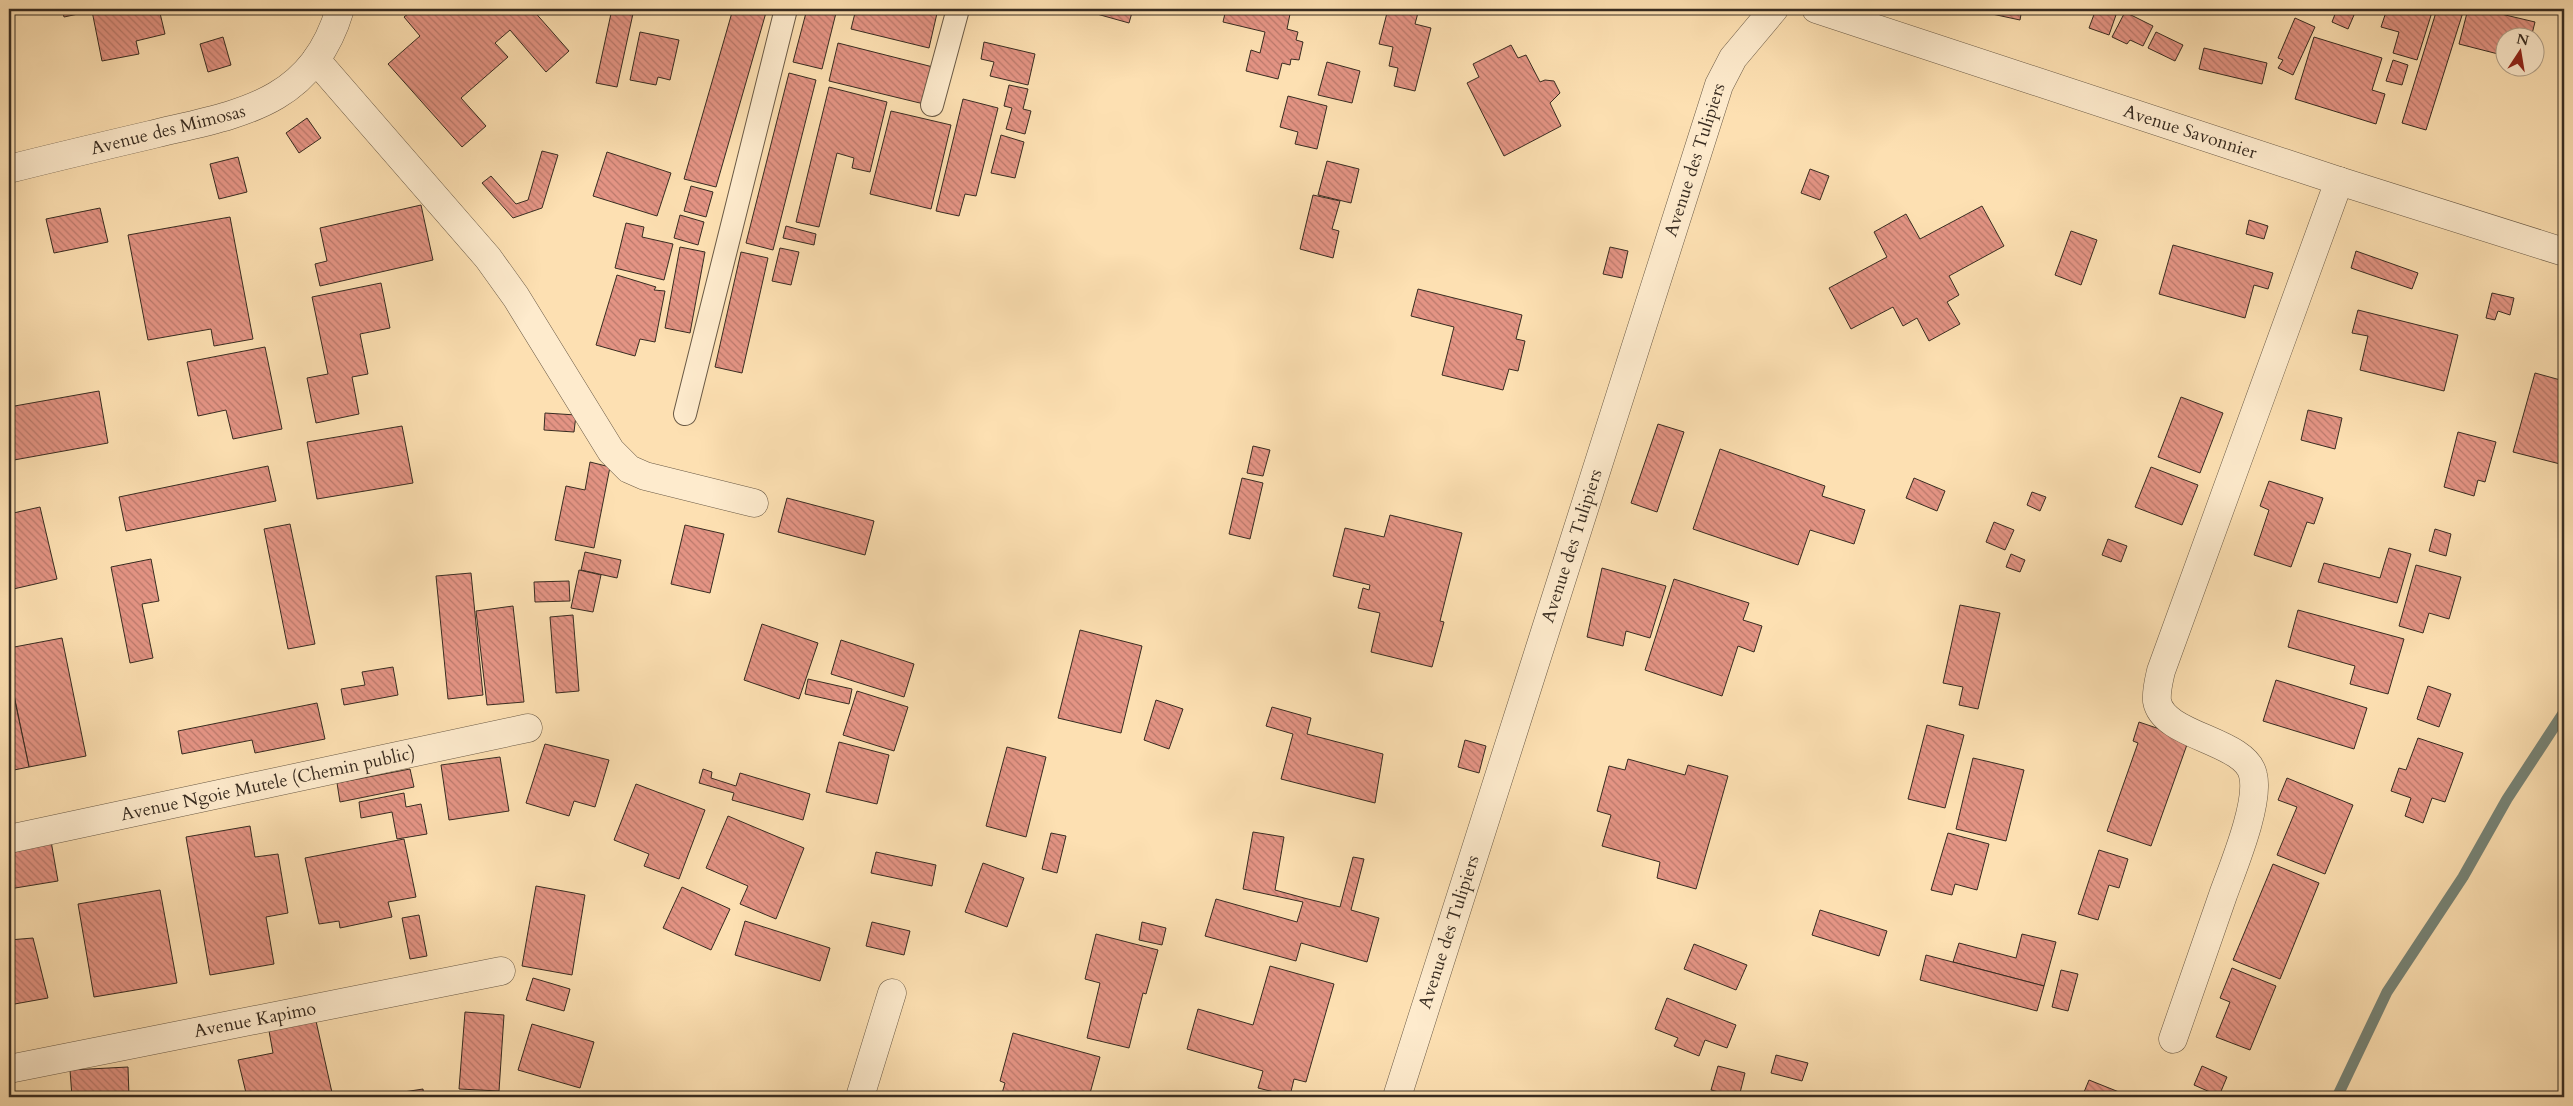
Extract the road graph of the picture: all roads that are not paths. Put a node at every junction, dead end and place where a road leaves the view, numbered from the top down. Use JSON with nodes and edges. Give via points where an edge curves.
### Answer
{"nodes":[{"id":1,"x":340,"y":9,"type":"edge"},
{"id":2,"x":786,"y":9,"type":"edge"},
{"id":3,"x":958,"y":9,"type":"edge"},
{"id":4,"x":1774,"y":9,"type":"edge"},
{"id":5,"x":1816,"y":9,"type":"edge"},
{"id":6,"x":316,"y":60,"type":"junction"},
{"id":7,"x":932,"y":105,"type":"dead end"},
{"id":8,"x":9,"y":169,"type":"edge"},
{"id":9,"x":2338,"y":181,"type":"junction"},
{"id":10,"x":2564,"y":252,"type":"edge"},
{"id":11,"x":685,"y":414,"type":"dead end"},
{"id":12,"x":754,"y":503,"type":"dead end"},
{"id":13,"x":528,"y":728,"type":"dead end"},
{"id":14,"x":9,"y":839,"type":"edge"},
{"id":15,"x":501,"y":971,"type":"dead end"},
{"id":16,"x":892,"y":993,"type":"dead end"},
{"id":17,"x":2173,"y":1039,"type":"dead end"},
{"id":18,"x":9,"y":1069,"type":"edge"},
{"id":19,"x":860,"y":1097,"type":"edge"},
{"id":20,"x":1396,"y":1097,"type":"edge"}],
"edges":[{"from":1,"to":6,"type":"street","name":"Avenue des Mimosas"},
{"from":2,"to":11,"type":"lane"},
{"from":3,"to":7,"type":"lane"},
{"from":4,"to":20,"type":"street","name":"Avenue des Tulipiers","via":[[1733,58],[1719,85]]},
{"from":5,"to":9,"type":"street","name":"Avenue Savonnier"},
{"from":6,"to":8,"type":"street","name":"Avenue des Mimosas","via":[[294,84],[256,108]]},
{"from":6,"to":12,"type":"street","via":[[488,258],[516,297],[599,435],[618,459],[645,476]]},
{"from":9,"to":10,"type":"street","name":"Avenue Savonnier"},
{"from":9,"to":17,"type":"street","via":[[2158,684],[2157,701],[2162,711],[2172,720],[2240,757],[2252,768],[2254,777],[2245,830]]},
{"from":13,"to":14,"type":"street","name":"Avenue Ngoie Mutele (Chemin public)"},
{"from":15,"to":18,"type":"street","name":"Avenue Kapimo"},
{"from":16,"to":19,"type":"street"}]}
